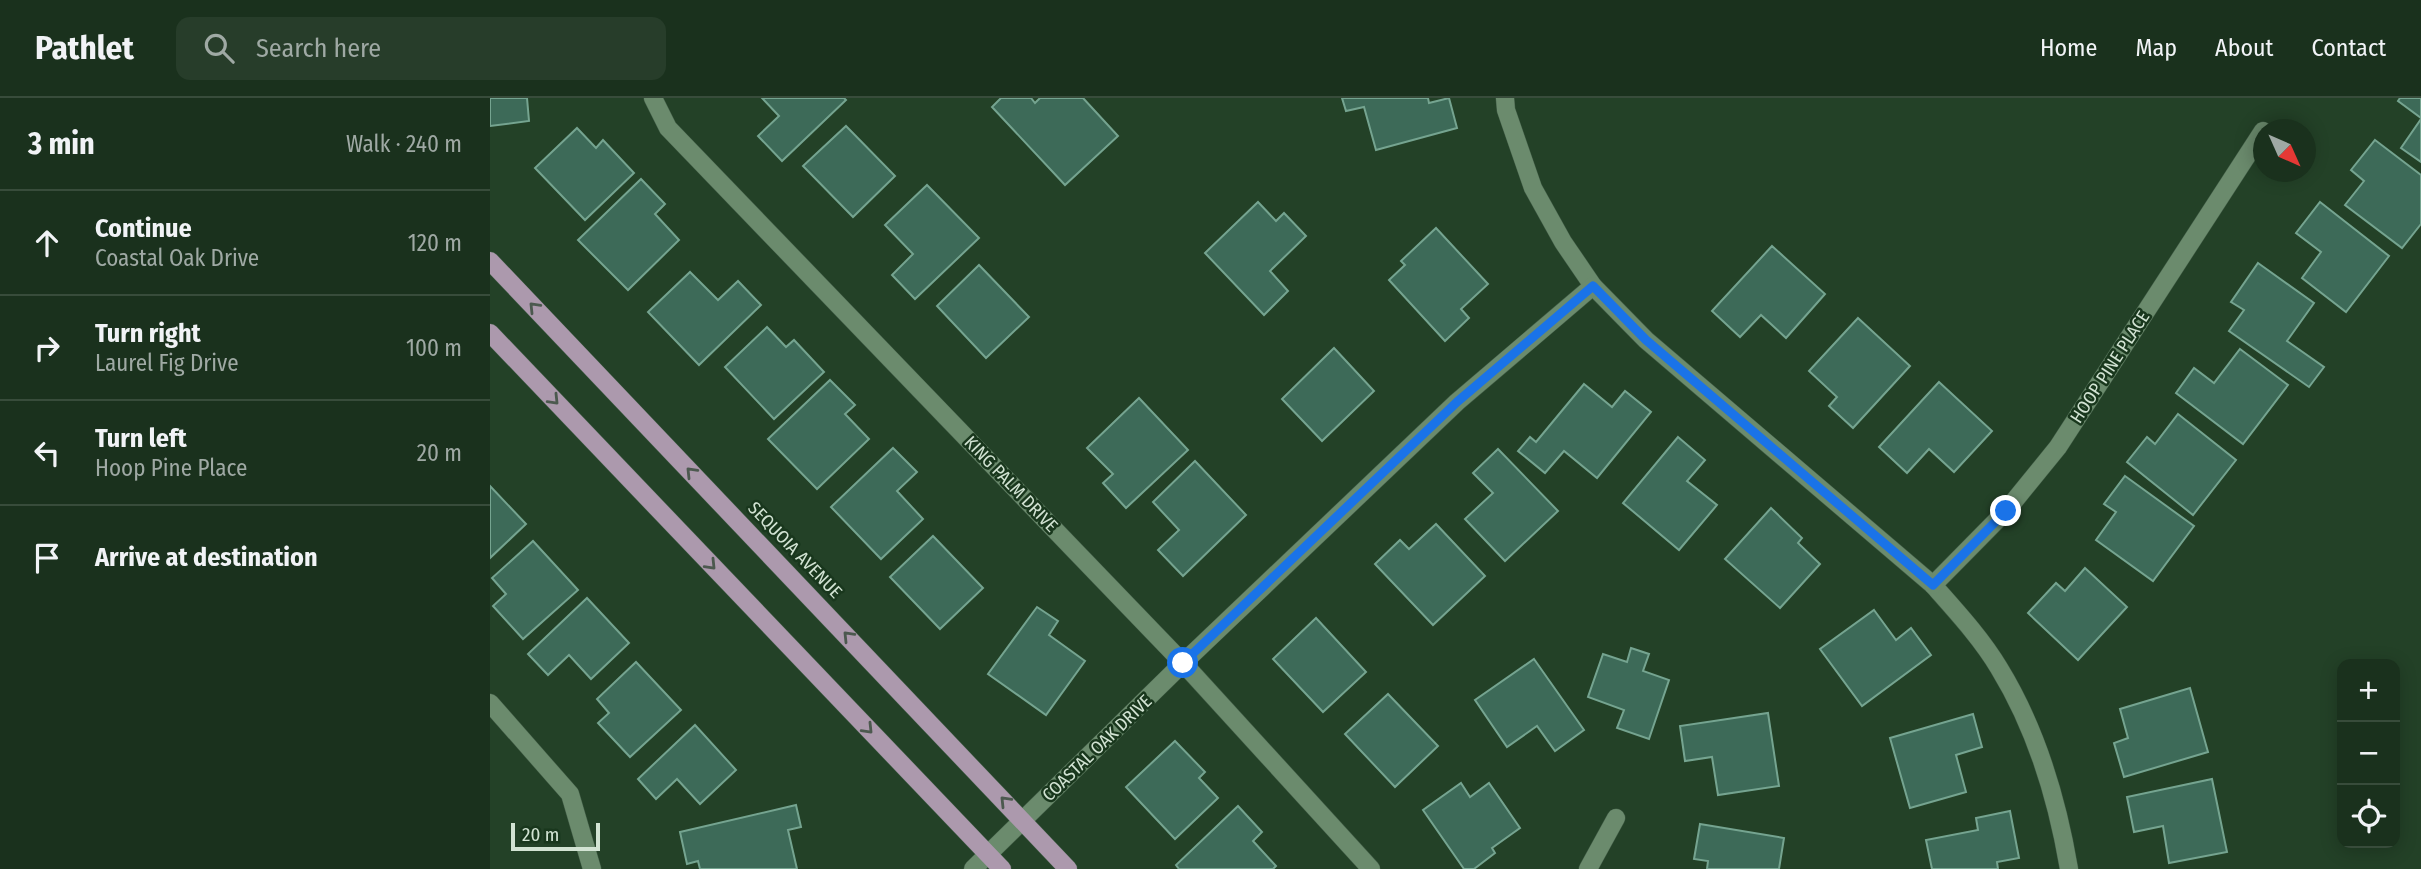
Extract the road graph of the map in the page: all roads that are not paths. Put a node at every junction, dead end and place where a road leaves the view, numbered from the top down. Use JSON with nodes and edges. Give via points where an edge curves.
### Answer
{"nodes":[{"id":1,"x":653,"y":98,"type":"edge"},
{"id":2,"x":1505,"y":98,"type":"edge"},
{"id":3,"x":2253,"y":148,"type":"edge"},
{"id":4,"x":490,"y":261,"type":"edge"},
{"id":5,"x":1593,"y":286,"type":"junction"},
{"id":6,"x":490,"y":333,"type":"edge"},
{"id":7,"x":1933,"y":585,"type":"junction"},
{"id":8,"x":1183,"y":663,"type":"junction"},
{"id":9,"x":490,"y":703,"type":"edge"},
{"id":10,"x":1616,"y":818,"type":"dead end"},
{"id":11,"x":1023,"y":820,"type":"junction"},
{"id":12,"x":989,"y":855,"type":"junction"},
{"id":13,"x":593,"y":869,"type":"edge"},
{"id":14,"x":973,"y":869,"type":"edge"},
{"id":15,"x":1002,"y":869,"type":"edge"},
{"id":16,"x":1068,"y":869,"type":"edge"},
{"id":17,"x":1371,"y":869,"type":"edge"},
{"id":18,"x":1588,"y":869,"type":"edge"},
{"id":19,"x":2069,"y":869,"type":"edge"}],
"edges":[{"from":1,"to":8,"type":"street","name":"KING PALM DRIVE","via":[[668,128]]},
{"from":2,"to":5,"type":"street","via":[[1533,188]]},
{"from":3,"to":7,"type":"street","name":"HOOP PINE PLACE","via":[[2058,447],[2006,511]]},
{"from":11,"to":4,"type":"main road","name":"SEQUOIA AVENUE","one_way":true},
{"from":5,"to":7,"type":"street","via":[[1646,340]]},
{"from":5,"to":8,"type":"street","name":"COASTAL OAK DRIVE","via":[[1457,402]]},
{"from":6,"to":12,"type":"main road","one_way":true},
{"from":7,"to":19,"type":"street","via":[[1999,668],[2029,725],[2047,770]]},
{"from":8,"to":11,"type":"street","name":"COASTAL OAK DRIVE"},
{"from":8,"to":17,"type":"street","name":"KING PALM DRIVE"},
{"from":9,"to":13,"type":"street","via":[[570,794]]},
{"from":10,"to":18,"type":"street"},
{"from":11,"to":12,"type":"street","name":"COASTAL OAK DRIVE"},
{"from":11,"to":16,"type":"main road","name":"SEQUOIA AVENUE"},
{"from":12,"to":14,"type":"street","name":"COASTAL OAK DRIVE"},
{"from":12,"to":15,"type":"main road"}]}
